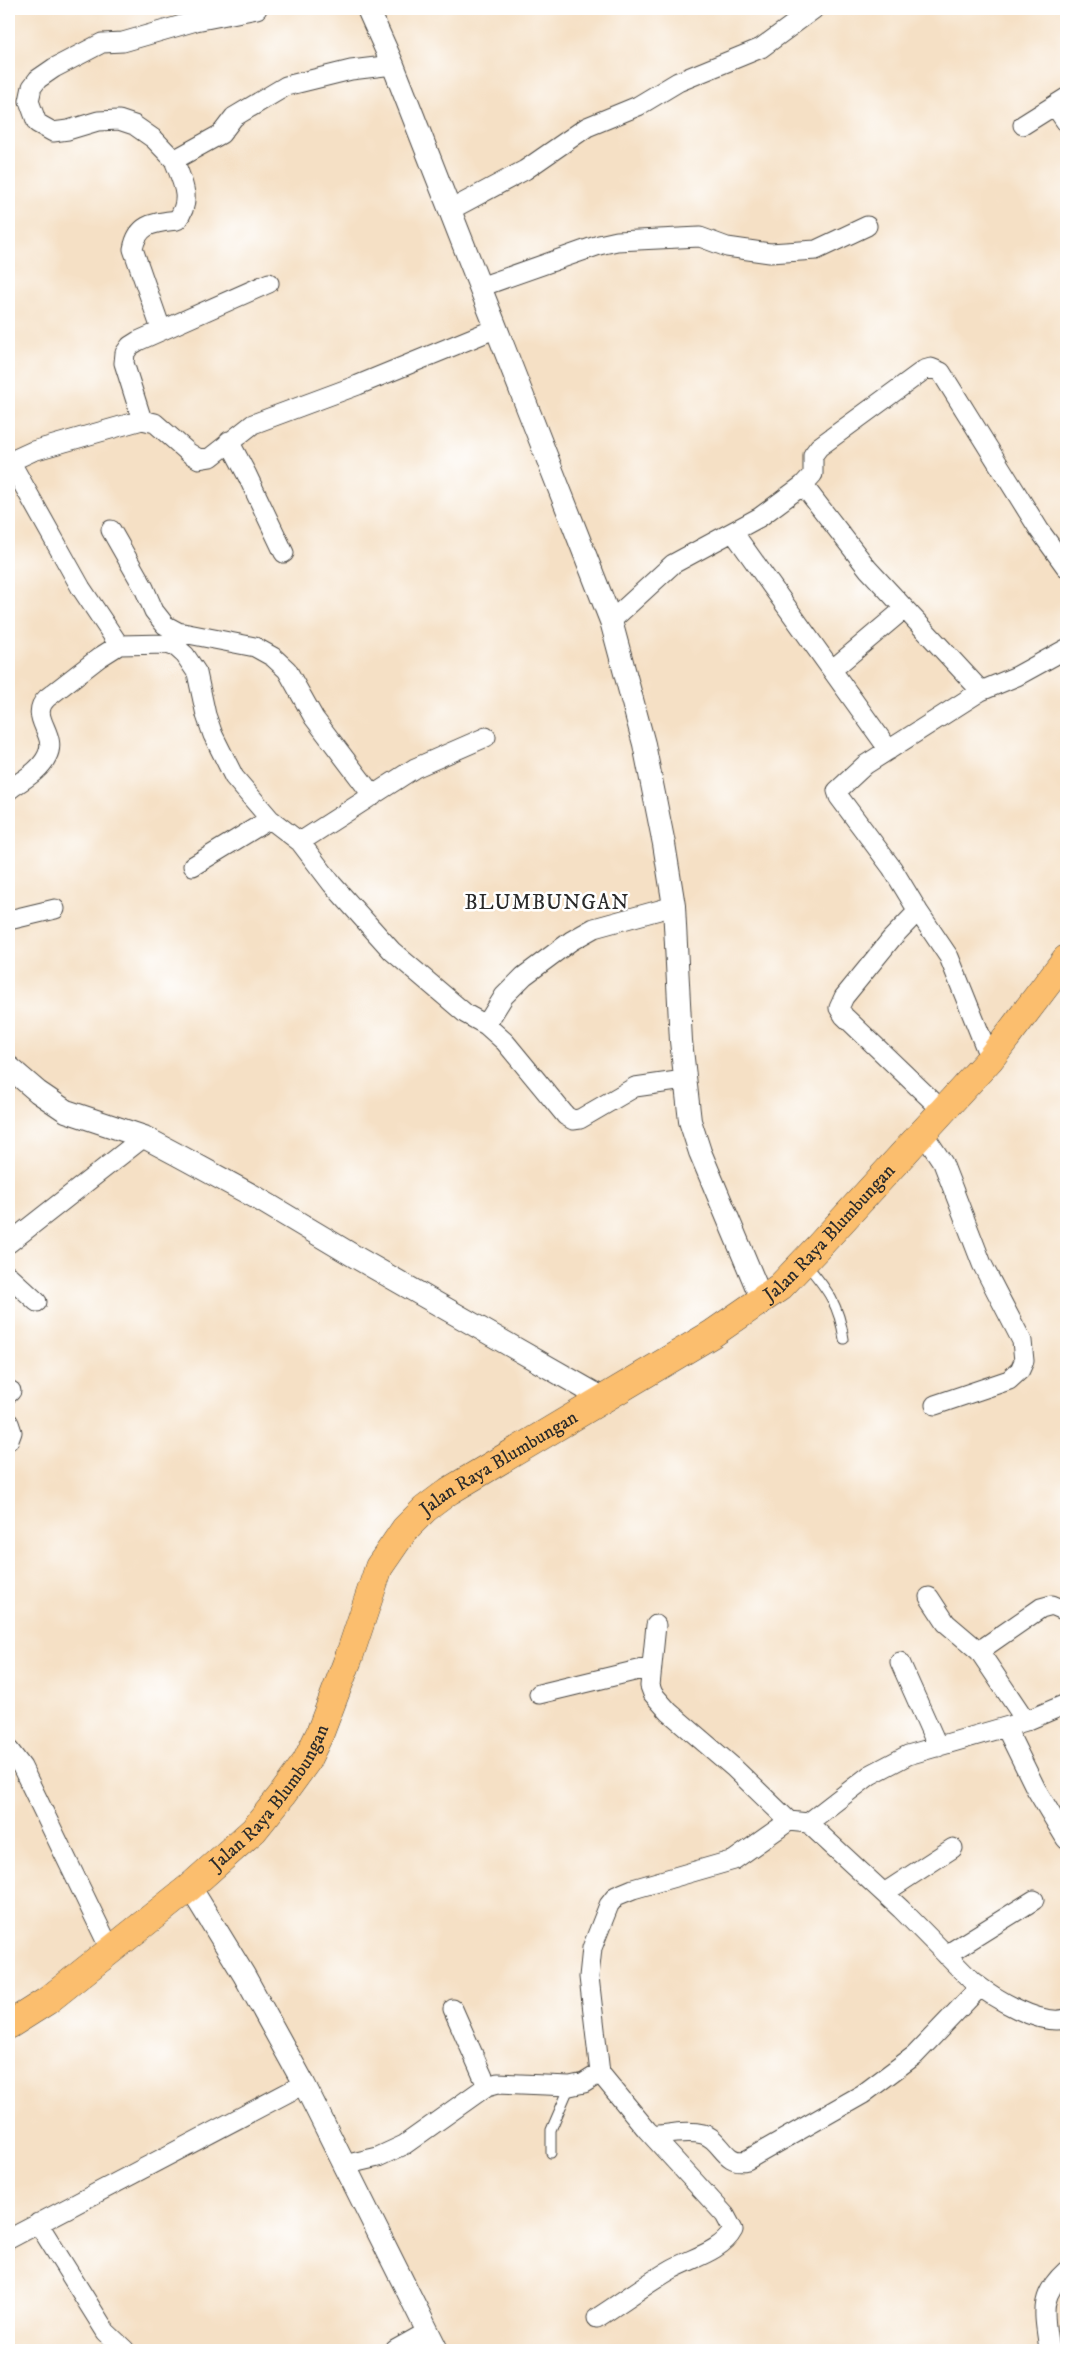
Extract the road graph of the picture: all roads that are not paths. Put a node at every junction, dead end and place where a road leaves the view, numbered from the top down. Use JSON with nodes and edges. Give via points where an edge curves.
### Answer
{"nodes":[{"id":1,"x":257,"y":9,"type":"edge"},
{"id":2,"x":368,"y":9,"type":"edge"},
{"id":3,"x":814,"y":9,"type":"edge"},
{"id":4,"x":393,"y":65,"type":"junction"},
{"id":5,"x":1061,"y":102,"type":"edge"},
{"id":6,"x":1066,"y":122,"type":"edge"},
{"id":7,"x":1023,"y":125,"type":"dead end"},
{"id":8,"x":174,"y":160,"type":"junction"},
{"id":9,"x":450,"y":210,"type":"junction"},
{"id":10,"x":867,"y":226,"type":"dead end"},
{"id":11,"x":269,"y":283,"type":"dead end"},
{"id":12,"x":480,"y":286,"type":"junction"},
{"id":13,"x":497,"y":328,"type":"junction"},
{"id":14,"x":161,"y":329,"type":"junction"},
{"id":15,"x":142,"y":420,"type":"junction"},
{"id":16,"x":229,"y":441,"type":"junction"},
{"id":17,"x":9,"y":462,"type":"edge"},
{"id":18,"x":803,"y":485,"type":"junction"},
{"id":19,"x":111,"y":530,"type":"dead end"},
{"id":20,"x":733,"y":532,"type":"junction"},
{"id":21,"x":284,"y":554,"type":"dead end"},
{"id":22,"x":1066,"y":567,"type":"edge"},
{"id":23,"x":904,"y":609,"type":"junction"},
{"id":24,"x":611,"y":621,"type":"junction"},
{"id":25,"x":119,"y":645,"type":"junction"},
{"id":26,"x":1066,"y":649,"type":"edge"},
{"id":27,"x":833,"y":669,"type":"junction"},
{"id":28,"x":980,"y":691,"type":"junction"},
{"id":29,"x":486,"y":737,"type":"dead end"},
{"id":30,"x":889,"y":750,"type":"junction"},
{"id":31,"x":9,"y":790,"type":"edge"},
{"id":32,"x":373,"y":796,"type":"junction"},
{"id":33,"x":270,"y":819,"type":"junction"},
{"id":34,"x":300,"y":842,"type":"junction"},
{"id":35,"x":193,"y":866,"type":"dead end"},
{"id":36,"x":674,"y":906,"type":"junction"},
{"id":37,"x":55,"y":910,"type":"dead end"},
{"id":38,"x":918,"y":911,"type":"junction"},
{"id":39,"x":9,"y":920,"type":"edge"},
{"id":40,"x":1066,"y":959,"type":"edge"},
{"id":41,"x":486,"y":1025,"type":"junction"},
{"id":42,"x":990,"y":1059,"type":"junction"},
{"id":43,"x":9,"y":1067,"type":"edge"},
{"id":44,"x":684,"y":1080,"type":"junction"},
{"id":45,"x":943,"y":1111,"type":"junction"},
{"id":46,"x":923,"y":1133,"type":"junction"},
{"id":47,"x":144,"y":1137,"type":"junction"},
{"id":48,"x":9,"y":1243,"type":"edge"},
{"id":49,"x":804,"y":1262,"type":"junction"},
{"id":50,"x":9,"y":1276,"type":"edge"},
{"id":51,"x":762,"y":1300,"type":"junction"},
{"id":52,"x":37,"y":1302,"type":"dead end"},
{"id":53,"x":844,"y":1339,"type":"dead end"},
{"id":54,"x":604,"y":1398,"type":"junction"},
{"id":55,"x":935,"y":1405,"type":"dead end"},
{"id":56,"x":9,"y":1423,"type":"edge"},
{"id":57,"x":9,"y":1440,"type":"edge"},
{"id":58,"x":929,"y":1597,"type":"dead end"},
{"id":59,"x":1066,"y":1611,"type":"edge"},
{"id":60,"x":656,"y":1625,"type":"dead end"},
{"id":61,"x":979,"y":1651,"type":"junction"},
{"id":62,"x":900,"y":1662,"type":"dead end"},
{"id":63,"x":651,"y":1667,"type":"junction"},
{"id":64,"x":539,"y":1694,"type":"dead end"},
{"id":65,"x":1066,"y":1704,"type":"edge"},
{"id":66,"x":1026,"y":1721,"type":"junction"},
{"id":67,"x":1006,"y":1728,"type":"junction"},
{"id":68,"x":938,"y":1747,"type":"junction"},
{"id":69,"x":9,"y":1750,"type":"edge"},
{"id":70,"x":789,"y":1821,"type":"junction"},
{"id":71,"x":808,"y":1823,"type":"junction"},
{"id":72,"x":1066,"y":1839,"type":"edge"},
{"id":73,"x":954,"y":1848,"type":"dead end"},
{"id":74,"x":190,"y":1887,"type":"junction"},
{"id":75,"x":884,"y":1893,"type":"junction"},
{"id":76,"x":1034,"y":1900,"type":"dead end"},
{"id":77,"x":111,"y":1951,"type":"junction"},
{"id":78,"x":946,"y":1955,"type":"junction"},
{"id":79,"x":980,"y":1987,"type":"junction"},
{"id":80,"x":453,"y":2009,"type":"dead end"},
{"id":81,"x":1066,"y":2019,"type":"edge"},
{"id":82,"x":9,"y":2025,"type":"edge"},
{"id":83,"x":600,"y":2073,"type":"junction"},
{"id":84,"x":304,"y":2084,"type":"junction"},
{"id":85,"x":486,"y":2086,"type":"junction"},
{"id":86,"x":570,"y":2086,"type":"junction"},
{"id":87,"x":653,"y":2136,"type":"junction"},
{"id":88,"x":551,"y":2153,"type":"dead end"},
{"id":89,"x":344,"y":2166,"type":"junction"},
{"id":90,"x":38,"y":2223,"type":"junction"},
{"id":91,"x":9,"y":2239,"type":"edge"},
{"id":92,"x":1066,"y":2271,"type":"edge"},
{"id":93,"x":597,"y":2318,"type":"dead end"},
{"id":94,"x":432,"y":2341,"type":"edge"},
{"id":95,"x":125,"y":2350,"type":"edge"},
{"id":96,"x":395,"y":2350,"type":"edge"},
{"id":97,"x":1049,"y":2350,"type":"edge"}],
"edges":[{"from":1,"to":8,"type":"street","via":[[196,21],[123,42],[102,43],[54,68],[32,87],[29,101],[37,123],[53,132],[98,121],[119,120],[134,125],[154,139]]},
{"from":2,"to":4,"type":"street"},
{"from":3,"to":9,"type":"street","via":[[761,48],[678,82],[638,106],[587,127],[525,170]]},
{"from":4,"to":8,"type":"street","via":[[351,70],[286,86],[239,113],[221,134]]},
{"from":4,"to":9,"type":"street"},
{"from":5,"to":6,"type":"street"},
{"from":5,"to":7,"type":"street"},
{"from":8,"to":14,"type":"street","via":[[186,195],[184,211],[177,220],[151,223],[140,232],[133,249]]},
{"from":9,"to":12,"type":"street"},
{"from":10,"to":12,"type":"street","via":[[816,250],[770,253],[727,247],[700,237],[617,241]]},
{"from":11,"to":14,"type":"street"},
{"from":12,"to":13,"type":"street"},
{"from":13,"to":16,"type":"street","via":[[252,424]]},
{"from":13,"to":24,"type":"street"},
{"from":14,"to":15,"type":"street","via":[[138,340],[125,353],[124,363]]},
{"from":15,"to":16,"type":"street","via":[[155,423],[199,459],[211,457]]},
{"from":15,"to":17,"type":"street","via":[[33,451]]},
{"from":16,"to":21,"type":"street"},
{"from":17,"to":25,"type":"street","via":[[81,588]]},
{"from":18,"to":20,"type":"street","via":[[760,517]]},
{"from":18,"to":22,"type":"street","via":[[813,474],[813,455],[819,447],[924,370],[937,368]]},
{"from":18,"to":23,"type":"street","via":[[838,533]]},
{"from":19,"to":32,"type":"street","via":[[154,611],[165,624],[178,632],[254,647],[273,657],[287,670],[314,718]]},
{"from":20,"to":24,"type":"street","via":[[673,564]]},
{"from":20,"to":27,"type":"street"},
{"from":23,"to":27,"type":"street"},
{"from":23,"to":28,"type":"street"},
{"from":24,"to":36,"type":"street","via":[[654,783]]},
{"from":25,"to":31,"type":"street","via":[[41,703],[39,712],[50,746],[48,755],[35,771]]},
{"from":25,"to":33,"type":"street","via":[[167,644],[185,655],[196,673],[213,735],[234,777]]},
{"from":26,"to":28,"type":"street","via":[[1017,676]]},
{"from":27,"to":30,"type":"street"},
{"from":28,"to":30,"type":"street"},
{"from":29,"to":32,"type":"street","via":[[431,760]]},
{"from":30,"to":38,"type":"street","via":[[844,782],[837,793],[892,868]]},
{"from":32,"to":34,"type":"street"},
{"from":33,"to":34,"type":"street"},
{"from":33,"to":35,"type":"street"},
{"from":34,"to":41,"type":"street","via":[[332,884],[392,951],[466,1014]]},
{"from":36,"to":41,"type":"street","via":[[594,928],[571,942],[524,976],[504,996]]},
{"from":36,"to":44,"type":"street"},
{"from":37,"to":39,"type":"street"},
{"from":38,"to":42,"type":"street","via":[[949,957]]},
{"from":38,"to":45,"type":"street","via":[[892,938],[844,997],[839,1008]]},
{"from":40,"to":42,"type":"main road","name":"Jalan Raya Blumbungan"},
{"from":41,"to":44,"type":"street","via":[[505,1042],[566,1116],[573,1120],[635,1087]]},
{"from":42,"to":45,"type":"main road","name":"Jalan Raya Blumbungan"},
{"from":43,"to":47,"type":"street","via":[[66,1110]]},
{"from":44,"to":51,"type":"street","via":[[690,1121],[700,1152]]},
{"from":45,"to":46,"type":"main road","name":"Jalan Raya Blumbungan"},
{"from":46,"to":49,"type":"main road","name":"Jalan Raya Blumbungan"},
{"from":46,"to":55,"type":"street","via":[[943,1163],[982,1264],[1022,1341],[1024,1361],[1009,1380]]},
{"from":47,"to":48,"type":"street"},
{"from":47,"to":54,"type":"street","via":[[257,1198]]},
{"from":49,"to":51,"type":"main road","name":"Jalan Raya Blumbungan"},
{"from":49,"to":53,"type":"lane","via":[[829,1291],[841,1317]]},
{"from":50,"to":52,"type":"street"},
{"from":51,"to":54,"type":"main road","name":"Jalan Raya Blumbungan","via":[[712,1334]]},
{"from":54,"to":74,"type":"main road","name":"Jalan Raya Blumbungan","via":[[449,1491],[405,1529],[379,1567],[334,1698],[306,1762],[254,1830]]},
{"from":56,"to":57,"type":"street","via":[[12,1432]]},
{"from":58,"to":61,"type":"street","via":[[946,1624]]},
{"from":59,"to":61,"type":"street","via":[[1052,1605],[1041,1608]]},
{"from":60,"to":63,"type":"street"},
{"from":61,"to":66,"type":"street"},
{"from":62,"to":68,"type":"street"},
{"from":63,"to":64,"type":"street"},
{"from":63,"to":70,"type":"street","via":[[650,1686],[660,1703]]},
{"from":65,"to":66,"type":"street"},
{"from":66,"to":67,"type":"street"},
{"from":67,"to":68,"type":"street"},
{"from":67,"to":72,"type":"street","via":[[1036,1789]]},
{"from":68,"to":71,"type":"street","via":[[908,1755],[877,1771]]},
{"from":69,"to":77,"type":"street","via":[[22,1767]]},
{"from":70,"to":71,"type":"street"},
{"from":70,"to":83,"type":"street","via":[[734,1860],[633,1888],[616,1896],[609,1905],[592,1948],[589,1977]]},
{"from":71,"to":75,"type":"street"},
{"from":73,"to":75,"type":"street"},
{"from":74,"to":77,"type":"main road","name":"Jalan Raya Blumbungan"},
{"from":74,"to":84,"type":"street","via":[[244,1975]]},
{"from":75,"to":78,"type":"street"},
{"from":76,"to":78,"type":"street"},
{"from":77,"to":82,"type":"main road","name":"Jalan Raya Blumbungan","via":[[47,2001]]},
{"from":78,"to":79,"type":"street"},
{"from":79,"to":81,"type":"street","via":[[1040,2020]]},
{"from":79,"to":87,"type":"street","via":[[915,2055],[863,2094],[747,2160],[730,2159],[711,2137],[702,2134]]},
{"from":80,"to":85,"type":"street"},
{"from":83,"to":86,"type":"street","via":[[584,2083]]},
{"from":83,"to":87,"type":"street"},
{"from":84,"to":89,"type":"street"},
{"from":84,"to":90,"type":"street"},
{"from":85,"to":86,"type":"street","via":[[498,2083]]},
{"from":85,"to":89,"type":"street","via":[[404,2145]]},
{"from":86,"to":88,"type":"lane","via":[[551,2130]]},
{"from":87,"to":93,"type":"street","via":[[725,2215],[733,2230],[719,2245],[672,2269]]},
{"from":89,"to":94,"type":"street"},
{"from":90,"to":91,"type":"street"},
{"from":90,"to":95,"type":"street","via":[[106,2332]]},
{"from":92,"to":97,"type":"street","via":[[1057,2279],[1043,2306]]},
{"from":94,"to":96,"type":"street"}]}
